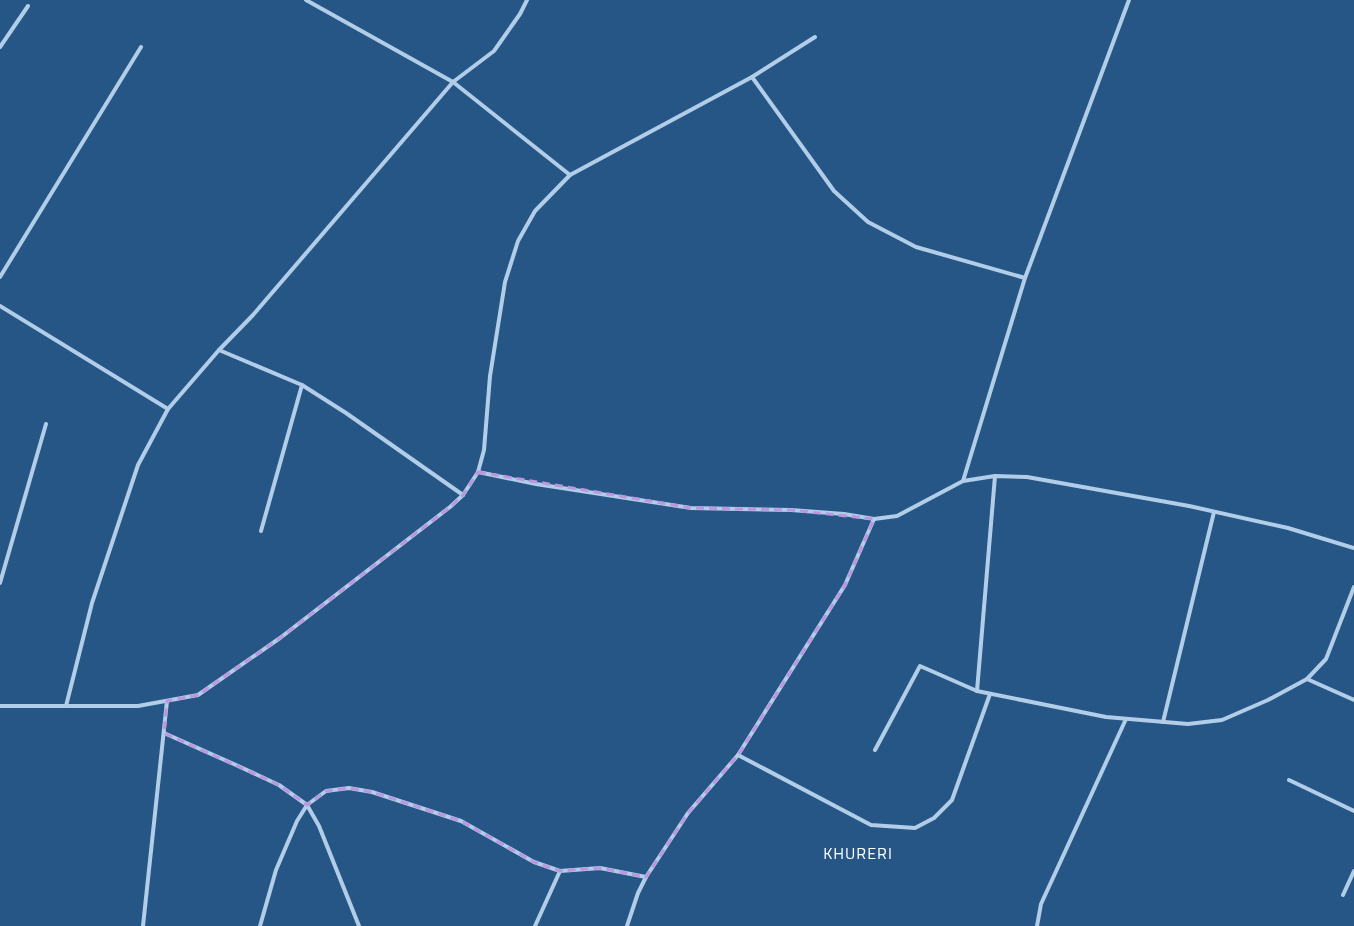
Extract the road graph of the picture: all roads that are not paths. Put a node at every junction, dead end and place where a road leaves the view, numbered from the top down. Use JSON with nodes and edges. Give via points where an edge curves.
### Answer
{"nodes":[{"id":1,"x":306,"y":0,"type":"edge"},
{"id":2,"x":527,"y":0,"type":"edge"},
{"id":3,"x":1129,"y":0,"type":"edge"},
{"id":4,"x":28,"y":6,"type":"dead end"},
{"id":5,"x":815,"y":37,"type":"dead end"},
{"id":6,"x":141,"y":47,"type":"dead end"},
{"id":7,"x":0,"y":48,"type":"edge"},
{"id":8,"x":752,"y":77,"type":"junction"},
{"id":9,"x":453,"y":82,"type":"junction"},
{"id":10,"x":570,"y":176,"type":"junction"},
{"id":11,"x":0,"y":277,"type":"edge"},
{"id":12,"x":1025,"y":278,"type":"junction"},
{"id":13,"x":0,"y":306,"type":"edge"},
{"id":14,"x":219,"y":350,"type":"junction"},
{"id":15,"x":302,"y":384,"type":"junction"},
{"id":16,"x":168,"y":409,"type":"junction"},
{"id":17,"x":46,"y":424,"type":"dead end"},
{"id":18,"x":478,"y":472,"type":"junction"},
{"id":19,"x":996,"y":476,"type":"junction"},
{"id":20,"x":963,"y":481,"type":"junction"},
{"id":21,"x":463,"y":495,"type":"junction"},
{"id":22,"x":1214,"y":512,"type":"junction"},
{"id":23,"x":874,"y":519,"type":"junction"},
{"id":24,"x":261,"y":531,"type":"dead end"},
{"id":25,"x":1354,"y":548,"type":"edge"},
{"id":26,"x":0,"y":583,"type":"edge"},
{"id":27,"x":1354,"y":587,"type":"edge"},
{"id":28,"x":1307,"y":679,"type":"junction"},
{"id":29,"x":977,"y":691,"type":"junction"},
{"id":30,"x":990,"y":694,"type":"junction"},
{"id":31,"x":1354,"y":700,"type":"edge"},
{"id":32,"x":167,"y":701,"type":"junction"},
{"id":33,"x":0,"y":706,"type":"edge"},
{"id":34,"x":66,"y":706,"type":"junction"},
{"id":35,"x":1126,"y":719,"type":"junction"},
{"id":36,"x":1163,"y":722,"type":"junction"},
{"id":37,"x":164,"y":733,"type":"junction"},
{"id":38,"x":875,"y":750,"type":"dead end"},
{"id":39,"x":738,"y":755,"type":"junction"},
{"id":40,"x":1289,"y":780,"type":"dead end"},
{"id":41,"x":307,"y":805,"type":"junction"},
{"id":42,"x":1354,"y":811,"type":"edge"},
{"id":43,"x":560,"y":871,"type":"junction"},
{"id":44,"x":1354,"y":871,"type":"edge"},
{"id":45,"x":646,"y":877,"type":"junction"},
{"id":46,"x":1344,"y":895,"type":"dead end"},
{"id":47,"x":143,"y":926,"type":"edge"},
{"id":48,"x":260,"y":926,"type":"edge"},
{"id":49,"x":359,"y":926,"type":"edge"},
{"id":50,"x":535,"y":926,"type":"edge"},
{"id":51,"x":627,"y":926,"type":"edge"},
{"id":52,"x":1037,"y":926,"type":"edge"}],
"edges":[{"from":1,"to":9,"type":"street"},
{"from":2,"to":9,"type":"street","via":[[494,51]]},
{"from":3,"to":12,"type":"street"},
{"from":4,"to":7,"type":"street"},
{"from":5,"to":8,"type":"street"},
{"from":6,"to":11,"type":"street"},
{"from":8,"to":10,"type":"street"},
{"from":8,"to":12,"type":"street","via":[[834,191],[868,222],[916,248]]},
{"from":9,"to":10,"type":"street"},
{"from":9,"to":14,"type":"street","via":[[253,315]]},
{"from":10,"to":18,"type":"street","via":[[535,212],[518,242],[505,282],[490,376],[484,450]]},
{"from":12,"to":20,"type":"street"},
{"from":13,"to":16,"type":"street"},
{"from":14,"to":15,"type":"street"},
{"from":14,"to":16,"type":"street"},
{"from":15,"to":21,"type":"street"},
{"from":15,"to":24,"type":"street"},
{"from":16,"to":34,"type":"street","via":[[138,465],[92,603]]},
{"from":17,"to":26,"type":"street"},
{"from":18,"to":21,"type":"street"},
{"from":18,"to":23,"type":"street","via":[[536,484],[692,508],[791,510]]},
{"from":19,"to":20,"type":"street"},
{"from":19,"to":22,"type":"street","via":[[1027,478]]},
{"from":19,"to":29,"type":"street"},
{"from":20,"to":23,"type":"street","via":[[897,516]]},
{"from":21,"to":32,"type":"street","via":[[280,638],[198,695]]},
{"from":22,"to":25,"type":"street","via":[[1288,528]]},
{"from":22,"to":36,"type":"street"},
{"from":23,"to":39,"type":"street","via":[[845,584]]},
{"from":27,"to":28,"type":"street","via":[[1326,659]]},
{"from":28,"to":31,"type":"street"},
{"from":28,"to":36,"type":"street","via":[[1222,720],[1188,724]]},
{"from":29,"to":30,"type":"street"},
{"from":29,"to":38,"type":"street","via":[[920,666]]},
{"from":30,"to":35,"type":"street"},
{"from":30,"to":39,"type":"street","via":[[952,800],[934,818],[915,828],[872,825]]},
{"from":32,"to":34,"type":"street","via":[[138,706]]},
{"from":32,"to":37,"type":"street"},
{"from":33,"to":34,"type":"street"},
{"from":35,"to":36,"type":"street"},
{"from":35,"to":52,"type":"street","via":[[1041,904]]},
{"from":37,"to":41,"type":"street","via":[[279,785]]},
{"from":37,"to":47,"type":"street"},
{"from":39,"to":45,"type":"street","via":[[688,813]]},
{"from":40,"to":42,"type":"street"},
{"from":41,"to":43,"type":"street","via":[[326,791],[349,788],[372,792],[461,821],[534,862]]},
{"from":41,"to":48,"type":"street","via":[[297,821],[276,870]]},
{"from":41,"to":49,"type":"street","via":[[319,826]]},
{"from":43,"to":45,"type":"street","via":[[600,868]]},
{"from":43,"to":50,"type":"street"},
{"from":44,"to":46,"type":"street"},
{"from":45,"to":51,"type":"street"}]}
